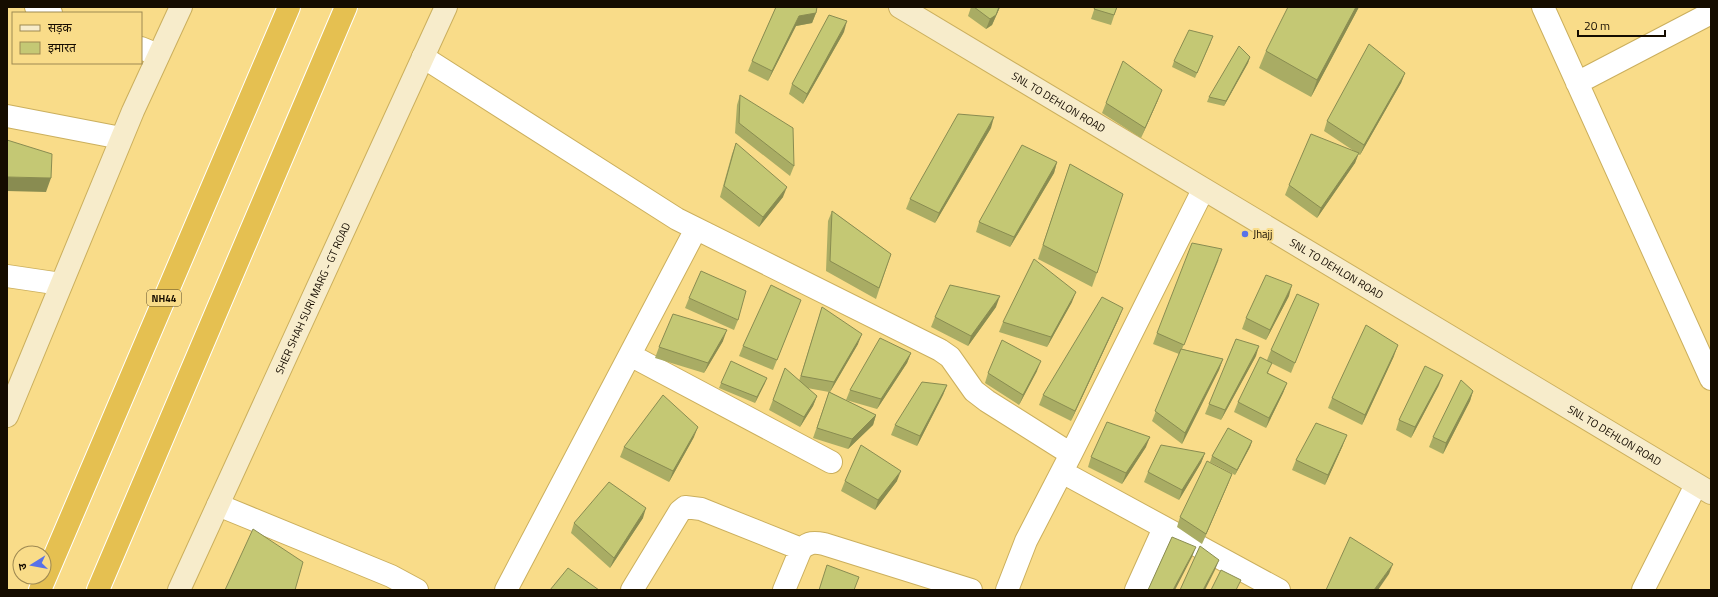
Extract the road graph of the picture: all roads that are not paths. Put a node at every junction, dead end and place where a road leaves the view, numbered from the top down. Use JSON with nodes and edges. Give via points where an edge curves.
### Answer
{"nodes":[{"id":1,"x":36,"y":7,"type":"edge"},
{"id":2,"x":181,"y":7,"type":"edge"},
{"id":3,"x":289,"y":7,"type":"edge"},
{"id":4,"x":346,"y":7,"type":"edge"},
{"id":5,"x":446,"y":7,"type":"edge"},
{"id":6,"x":900,"y":7,"type":"edge"},
{"id":7,"x":1543,"y":7,"type":"edge"},
{"id":8,"x":48,"y":12,"type":"edge"},
{"id":9,"x":1711,"y":13,"type":"edge"},
{"id":10,"x":150,"y":52,"type":"edge"},
{"id":11,"x":423,"y":57,"type":"junction"},
{"id":12,"x":1577,"y":83,"type":"junction"},
{"id":13,"x":7,"y":116,"type":"edge"},
{"id":14,"x":121,"y":138,"type":"junction"},
{"id":15,"x":1203,"y":190,"type":"junction"},
{"id":16,"x":696,"y":230,"type":"junction"},
{"id":17,"x":7,"y":276,"type":"edge"},
{"id":18,"x":61,"y":284,"type":"junction"},
{"id":19,"x":630,"y":355,"type":"junction"},
{"id":20,"x":1711,"y":379,"type":"edge"},
{"id":21,"x":7,"y":416,"type":"edge"},
{"id":22,"x":831,"y":462,"type":"dead end"},
{"id":23,"x":1067,"y":463,"type":"junction"},
{"id":24,"x":1704,"y":489,"type":"edge"},
{"id":25,"x":218,"y":505,"type":"junction"},
{"id":26,"x":1164,"y":528,"type":"junction"},
{"id":27,"x":801,"y":549,"type":"junction"},
{"id":28,"x":40,"y":590,"type":"edge"},
{"id":29,"x":98,"y":590,"type":"edge"},
{"id":30,"x":179,"y":590,"type":"edge"},
{"id":31,"x":416,"y":590,"type":"edge"},
{"id":32,"x":506,"y":590,"type":"edge"},
{"id":33,"x":632,"y":590,"type":"edge"},
{"id":34,"x":784,"y":590,"type":"edge"},
{"id":35,"x":971,"y":590,"type":"edge"},
{"id":36,"x":1007,"y":590,"type":"edge"},
{"id":37,"x":1136,"y":590,"type":"edge"},
{"id":38,"x":1279,"y":590,"type":"edge"},
{"id":39,"x":1642,"y":590,"type":"edge"}],
"edges":[{"from":1,"to":8,"type":"street"},
{"from":2,"to":10,"type":"street"},
{"from":3,"to":28,"type":"highway","number":"NH44"},
{"from":4,"to":29,"type":"highway"},
{"from":5,"to":11,"type":"street","name":"SHER SHAH SURI MARG - GT ROAD"},
{"from":6,"to":15,"type":"street","name":"SNL TO DEHLON ROAD"},
{"from":7,"to":12,"type":"street"},
{"from":9,"to":12,"type":"street"},
{"from":10,"to":14,"type":"street"},
{"from":11,"to":16,"type":"street"},
{"from":11,"to":25,"type":"street","name":"SHER SHAH SURI MARG - GT ROAD"},
{"from":12,"to":20,"type":"street"},
{"from":13,"to":14,"type":"street"},
{"from":14,"to":18,"type":"street"},
{"from":15,"to":23,"type":"street"},
{"from":15,"to":24,"type":"street","name":"SNL TO DEHLON ROAD"},
{"from":16,"to":19,"type":"street"},
{"from":16,"to":23,"type":"street","via":[[940,350],[950,357],[974,391]]},
{"from":17,"to":18,"type":"street"},
{"from":18,"to":21,"type":"street"},
{"from":19,"to":22,"type":"street"},
{"from":19,"to":32,"type":"street"},
{"from":23,"to":26,"type":"street"},
{"from":23,"to":36,"type":"street","via":[[1026,541]]},
{"from":24,"to":39,"type":"street"},
{"from":25,"to":30,"type":"street","name":"SHER SHAH SURI MARG - GT ROAD"},
{"from":25,"to":31,"type":"street","via":[[391,576]]},
{"from":26,"to":37,"type":"street"},
{"from":26,"to":38,"type":"street"},
{"from":27,"to":33,"type":"street","via":[[701,509],[685,507],[680,511]]},
{"from":27,"to":34,"type":"street"},
{"from":27,"to":35,"type":"street","via":[[811,543],[824,544]]}]}
